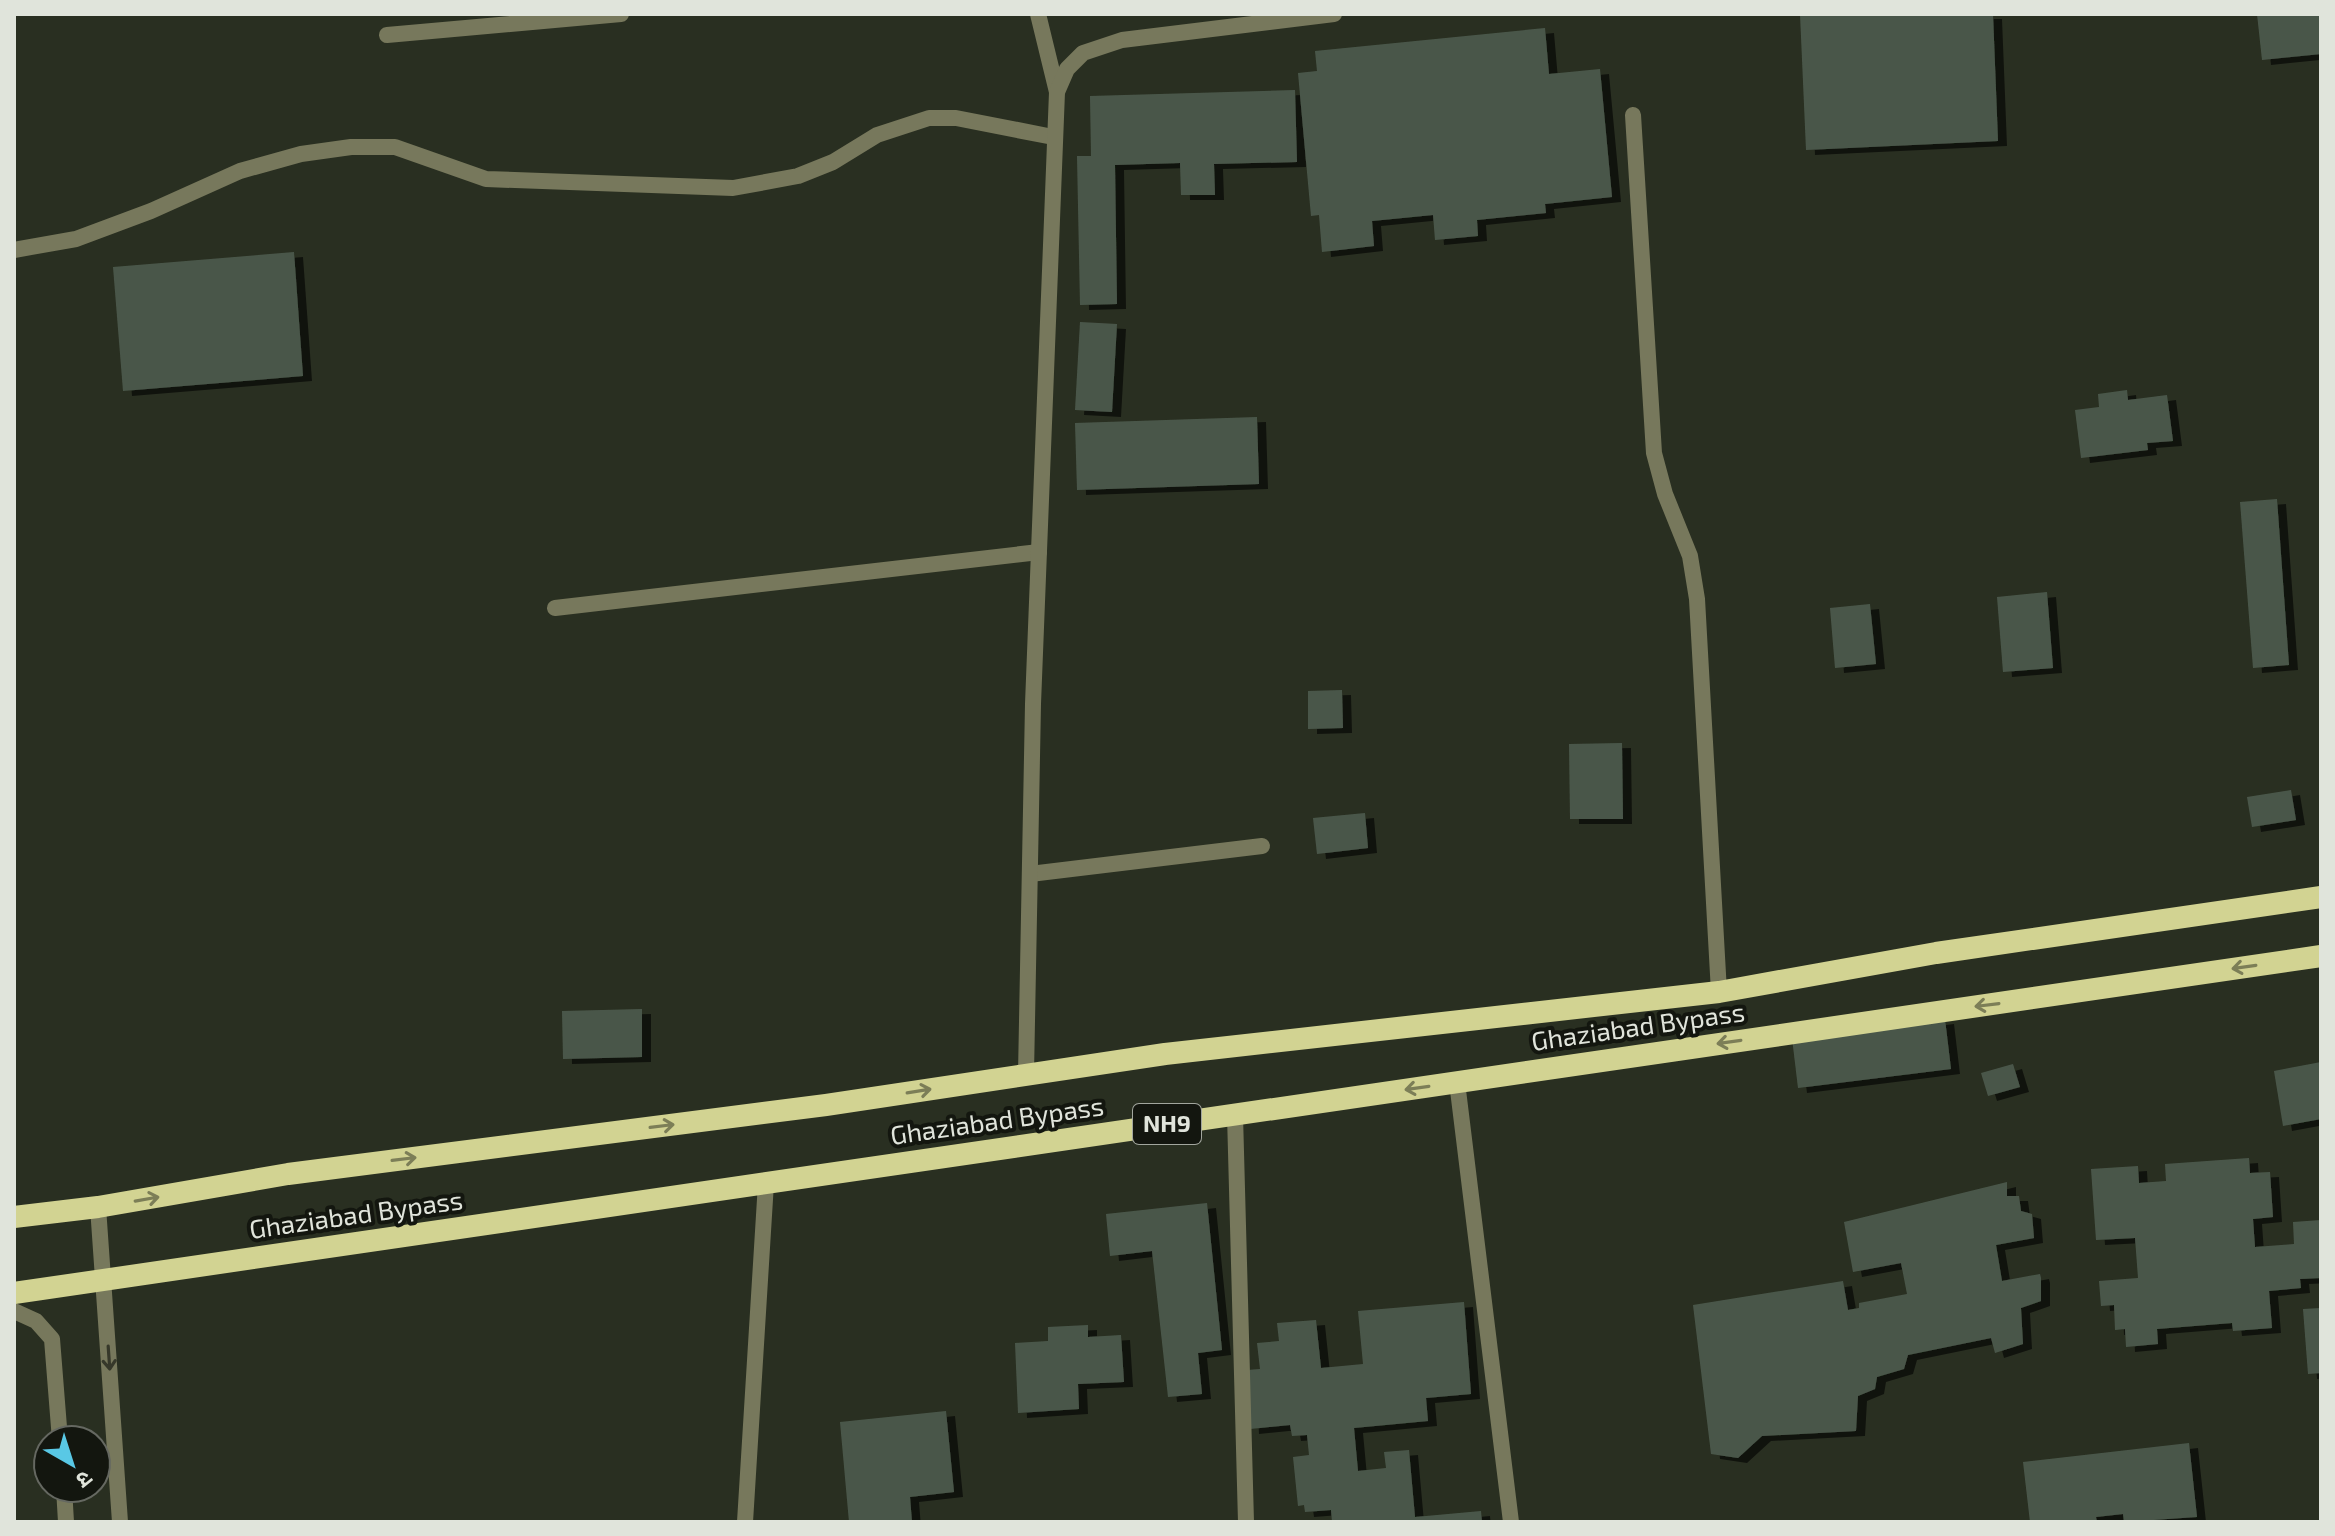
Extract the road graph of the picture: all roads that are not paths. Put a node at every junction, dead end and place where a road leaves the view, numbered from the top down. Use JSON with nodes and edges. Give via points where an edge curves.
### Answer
{"nodes":[{"id":1,"x":621,"y":14,"type":"edge"},
{"id":2,"x":1038,"y":14,"type":"edge"},
{"id":3,"x":1334,"y":14,"type":"edge"},
{"id":4,"x":387,"y":35,"type":"dead end"},
{"id":5,"x":1057,"y":92,"type":"junction"},
{"id":6,"x":1633,"y":115,"type":"dead end"},
{"id":7,"x":1053,"y":137,"type":"junction"},
{"id":8,"x":14,"y":250,"type":"edge"},
{"id":9,"x":1039,"y":552,"type":"junction"},
{"id":10,"x":555,"y":608,"type":"dead end"},
{"id":11,"x":1262,"y":846,"type":"dead end"},
{"id":12,"x":1030,"y":874,"type":"junction"},
{"id":13,"x":2321,"y":897,"type":"edge"},
{"id":14,"x":2321,"y":956,"type":"edge"},
{"id":15,"x":1719,"y":992,"type":"junction"},
{"id":16,"x":1026,"y":1074,"type":"junction"},
{"id":17,"x":1457,"y":1082,"type":"junction"},
{"id":18,"x":1235,"y":1115,"type":"junction"},
{"id":19,"x":766,"y":1183,"type":"junction"},
{"id":20,"x":98,"y":1207,"type":"junction"},
{"id":21,"x":14,"y":1217,"type":"edge"},
{"id":22,"x":104,"y":1280,"type":"junction"},
{"id":23,"x":14,"y":1293,"type":"edge"},
{"id":24,"x":14,"y":1311,"type":"edge"},
{"id":25,"x":59,"y":1424,"type":"edge"},
{"id":26,"x":120,"y":1522,"type":"edge"},
{"id":27,"x":745,"y":1522,"type":"edge"},
{"id":28,"x":1246,"y":1522,"type":"edge"},
{"id":29,"x":1511,"y":1522,"type":"edge"}],
"edges":[{"from":1,"to":4,"type":"street"},
{"from":2,"to":5,"type":"street"},
{"from":3,"to":5,"type":"street","via":[[1122,40],[1083,53],[1067,69]]},
{"from":5,"to":7,"type":"street"},
{"from":6,"to":15,"type":"street","via":[[1654,453],[1690,556],[1697,599]]},
{"from":7,"to":8,"type":"street","via":[[956,118],[929,118],[877,135],[798,176],[733,188],[486,179],[395,147],[351,147],[240,171],[76,239]]},
{"from":7,"to":9,"type":"street"},
{"from":9,"to":10,"type":"street"},
{"from":9,"to":12,"type":"street"},
{"from":11,"to":12,"type":"street"},
{"from":12,"to":16,"type":"street"},
{"from":13,"to":15,"type":"highway","name":"Ghaziabad Bypass","via":[[1936,953]]},
{"from":14,"to":17,"type":"highway","name":"Ghaziabad Bypass","number":"NH9","one_way":true},
{"from":15,"to":16,"type":"highway","name":"Ghaziabad Bypass"},
{"from":20,"to":16,"type":"highway","name":"Ghaziabad Bypass","one_way":true,"via":[[288,1174]]},
{"from":17,"to":18,"type":"highway","name":"Ghaziabad Bypass","number":"NH9","one_way":true},
{"from":17,"to":29,"type":"street"},
{"from":18,"to":19,"type":"highway","name":"Ghaziabad Bypass","number":"NH9"},
{"from":18,"to":28,"type":"street"},
{"from":19,"to":22,"type":"highway","name":"Ghaziabad Bypass","number":"NH9"},
{"from":19,"to":27,"type":"street"},
{"from":20,"to":21,"type":"highway","name":"Ghaziabad Bypass"},
{"from":20,"to":22,"type":"street"},
{"from":22,"to":23,"type":"highway","name":"Ghaziabad Bypass","number":"NH9"},
{"from":22,"to":26,"type":"street","one_way":true},
{"from":24,"to":25,"type":"street","via":[[36,1321],[52,1339]]}]}
